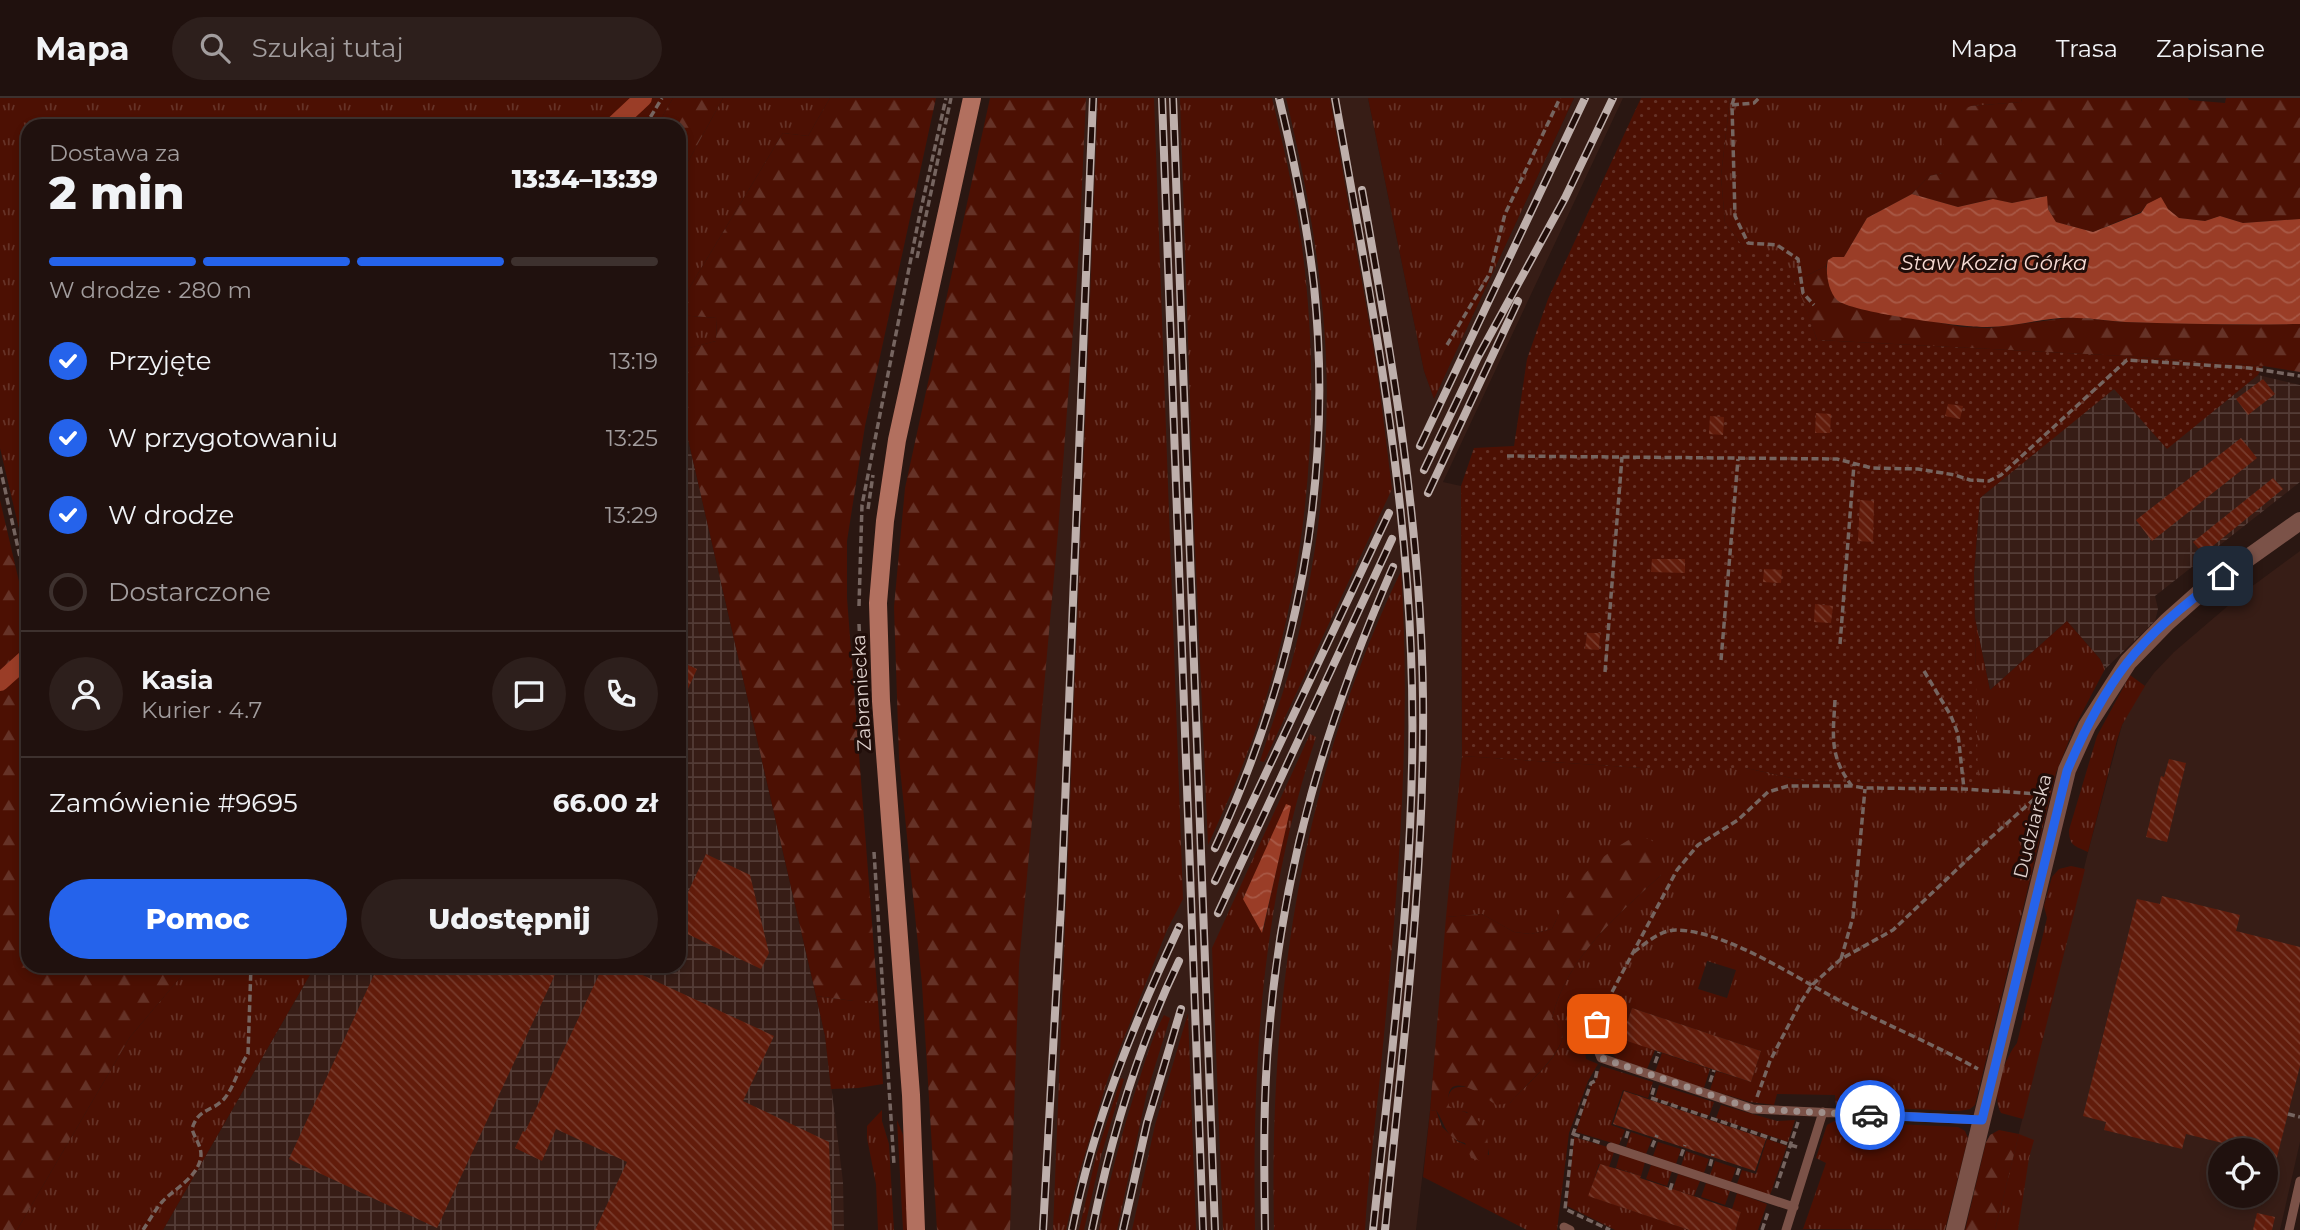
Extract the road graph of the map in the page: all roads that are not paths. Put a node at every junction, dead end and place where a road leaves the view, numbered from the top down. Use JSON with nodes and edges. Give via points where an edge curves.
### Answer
{"nodes":[{"id":1,"x":972,"y":98,"type":"edge"},
{"id":2,"x":2300,"y":521,"type":"edge"},
{"id":3,"x":1606,"y":1003,"type":"road end"},
{"id":4,"x":1823,"y":1112,"type":"junction"},
{"id":5,"x":1982,"y":1120,"type":"junction"},
{"id":6,"x":1611,"y":1147,"type":"road end"},
{"id":7,"x":2300,"y":1181,"type":"edge"},
{"id":8,"x":1794,"y":1207,"type":"junction"},
{"id":9,"x":916,"y":1230,"type":"edge"},
{"id":10,"x":1786,"y":1230,"type":"edge"},
{"id":11,"x":1955,"y":1230,"type":"edge"},
{"id":12,"x":2289,"y":1230,"type":"edge"}],
"edges":[{"from":1,"to":9,"type":"main road","name":"Zabraniecka","via":[[897,440],[878,603]]},
{"from":2,"to":5,"type":"street","name":"Dudziarska","via":[[2203,590],[2167,622],[2128,662],[2087,726],[2067,771]]},
{"from":3,"to":4,"type":"lane","via":[[1596,1034],[1601,1058],[1753,1109]]},
{"from":4,"to":5,"type":"lane"},
{"from":4,"to":8,"type":"lane"},
{"from":5,"to":11,"type":"street","name":"Dudziarska"},
{"from":6,"to":8,"type":"lane"},
{"from":7,"to":12,"type":"lane"},
{"from":8,"to":10,"type":"lane"}]}
